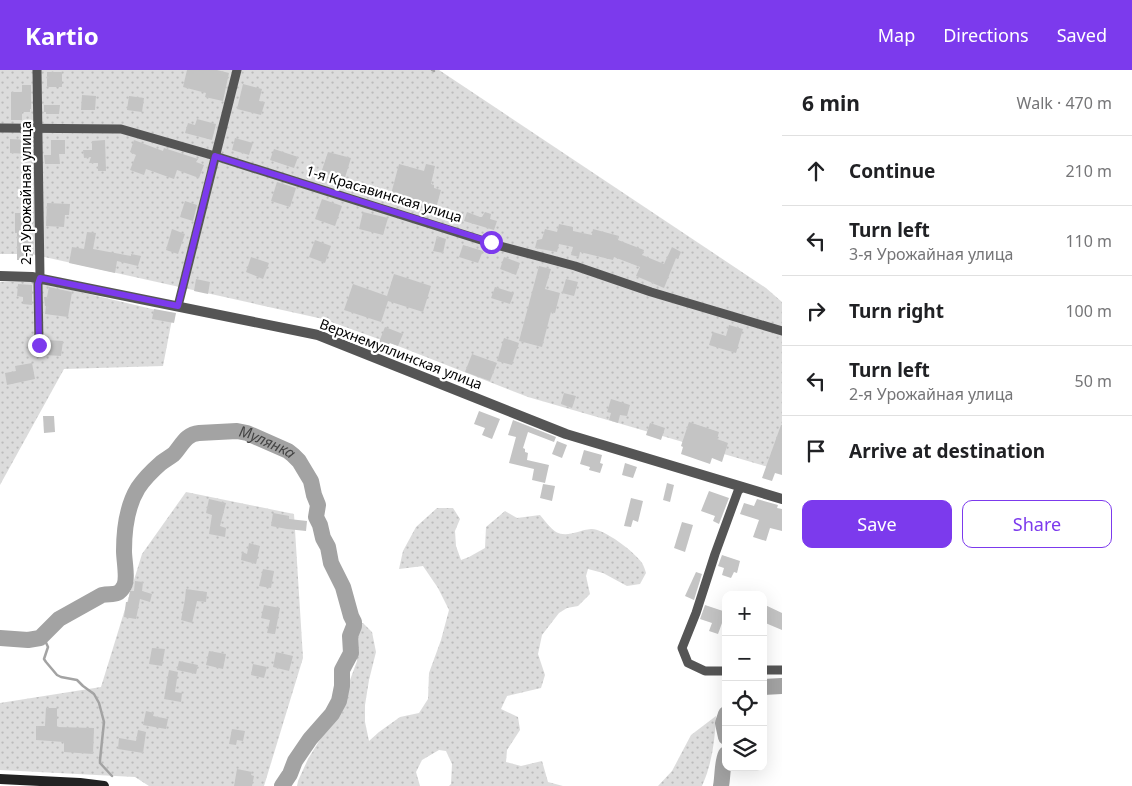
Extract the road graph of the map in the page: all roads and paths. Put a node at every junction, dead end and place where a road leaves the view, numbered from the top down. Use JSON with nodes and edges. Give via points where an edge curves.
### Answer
{"nodes":[{"id":1,"x":38,"y":70,"type":"edge"},
{"id":2,"x":237,"y":70,"type":"edge"},
{"id":3,"x":0,"y":128,"type":"edge"},
{"id":4,"x":39,"y":128,"type":"junction"},
{"id":5,"x":215,"y":156,"type":"junction"},
{"id":6,"x":0,"y":276,"type":"edge"},
{"id":7,"x":40,"y":278,"type":"junction"},
{"id":8,"x":178,"y":306,"type":"junction"},
{"id":9,"x":782,"y":331,"type":"edge"},
{"id":10,"x":39,"y":345,"type":"dead end"},
{"id":11,"x":742,"y":487,"type":"junction"},
{"id":12,"x":782,"y":499,"type":"edge"},
{"id":13,"x":722,"y":670,"type":"edge"},
{"id":14,"x":767,"y":670,"type":"edge"},
{"id":15,"x":782,"y":670,"type":"edge"},
{"id":16,"x":0,"y":779,"type":"edge"},
{"id":17,"x":104,"y":786,"type":"edge"}],
"edges":[{"from":1,"to":4,"type":"street","name":"2-я Урожайная улица"},
{"from":2,"to":5,"type":"street"},
{"from":3,"to":4,"type":"street","name":"1-я Красавинская улица"},
{"from":4,"to":5,"type":"street","name":"1-я Красавинская улица","via":[[121,129]]},
{"from":4,"to":7,"type":"street","name":"2-я Урожайная улица"},
{"from":5,"to":8,"type":"street"},
{"from":5,"to":9,"type":"street","name":"1-я Красавинская улица"},
{"from":6,"to":7,"type":"street","name":"Верхнемуллинская улица"},
{"from":7,"to":8,"type":"street","name":"Верхнемуллинская улица"},
{"from":7,"to":10,"type":"street","name":"2-я Урожайная улица"},
{"from":8,"to":11,"type":"street","name":"Верхнемуллинская улица","via":[[318,334],[566,434]]},
{"from":11,"to":12,"type":"street","name":"Верхнемуллинская улица"},
{"from":11,"to":13,"type":"street","via":[[682,648],[688,663],[704,671]]},
{"from":14,"to":15,"type":"street"},
{"from":16,"to":17,"type":"main road"}]}
